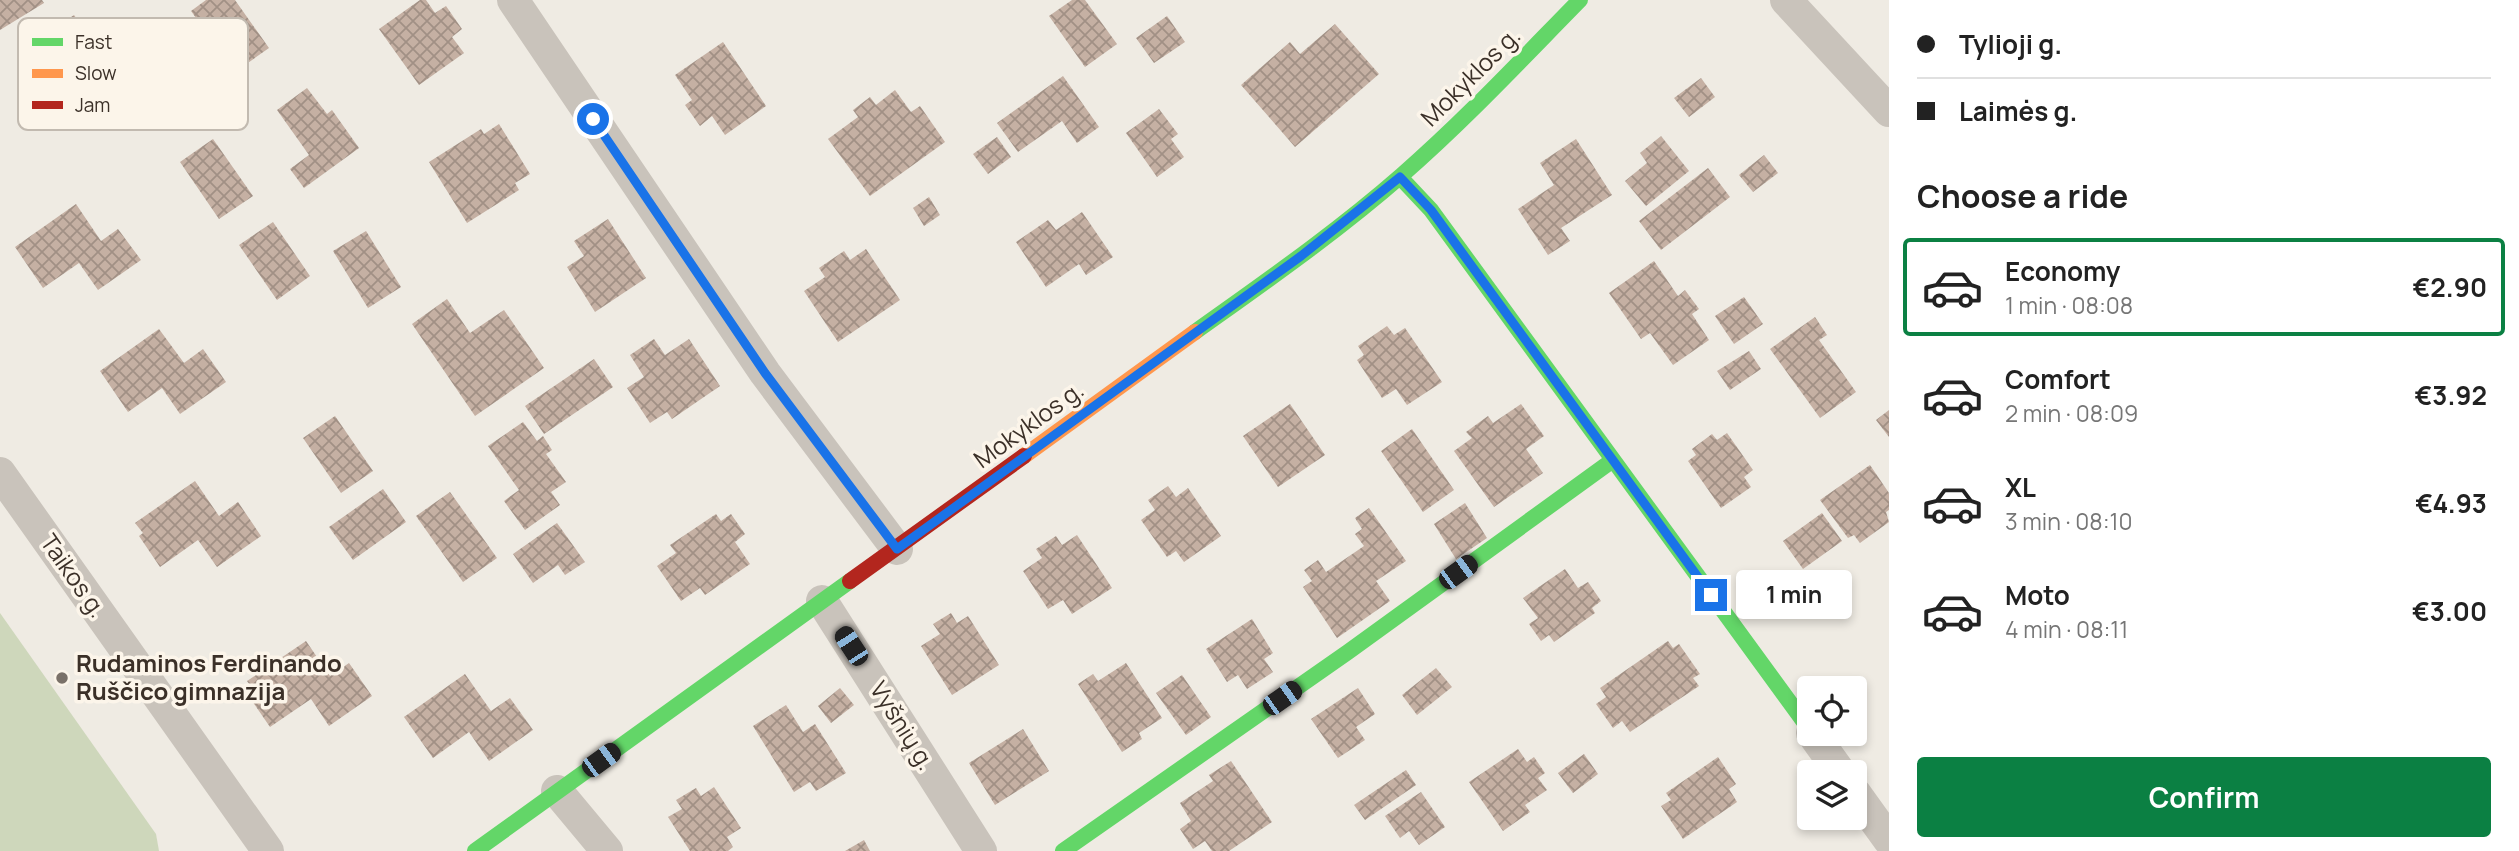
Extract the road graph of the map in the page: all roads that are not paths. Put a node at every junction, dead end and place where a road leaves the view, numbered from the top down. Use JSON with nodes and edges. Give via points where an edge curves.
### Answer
{"nodes":[{"id":1,"x":513,"y":0,"type":"edge"},
{"id":2,"x":1580,"y":0,"type":"edge"},
{"id":3,"x":1786,"y":0,"type":"edge"},
{"id":4,"x":1889,"y":111,"type":"edge"},
{"id":5,"x":1400,"y":177,"type":"junction"},
{"id":6,"x":1613,"y":460,"type":"junction"},
{"id":7,"x":0,"y":473,"type":"edge"},
{"id":8,"x":897,"y":549,"type":"junction"},
{"id":9,"x":822,"y":601,"type":"junction"},
{"id":10,"x":1797,"y":713,"type":"edge"},
{"id":11,"x":557,"y":791,"type":"junction"},
{"id":12,"x":1867,"y":809,"type":"edge"},
{"id":13,"x":1889,"y":839,"type":"edge"},
{"id":14,"x":268,"y":851,"type":"edge"},
{"id":15,"x":475,"y":851,"type":"edge"},
{"id":16,"x":607,"y":851,"type":"edge"},
{"id":17,"x":981,"y":851,"type":"edge"},
{"id":18,"x":1062,"y":851,"type":"edge"}],
"edges":[{"from":1,"to":8,"type":"street","via":[[765,373]]},
{"from":2,"to":5,"type":"street","name":"Mokyklos g."},
{"from":3,"to":4,"type":"street"},
{"from":5,"to":6,"type":"street","via":[[1431,210]]},
{"from":5,"to":8,"type":"street","name":"Mokyklos g.","via":[[1301,256]]},
{"from":6,"to":10,"type":"street"},
{"from":6,"to":18,"type":"street"},
{"from":7,"to":14,"type":"street","name":"Taikos g."},
{"from":8,"to":9,"type":"street","name":"Mokyklos g."},
{"from":9,"to":11,"type":"street","name":"Mokyklos g."},
{"from":9,"to":17,"type":"street","name":"Vyšnių g."},
{"from":11,"to":15,"type":"street","name":"Mokyklos g."},
{"from":11,"to":16,"type":"street"},
{"from":12,"to":13,"type":"street"}]}
